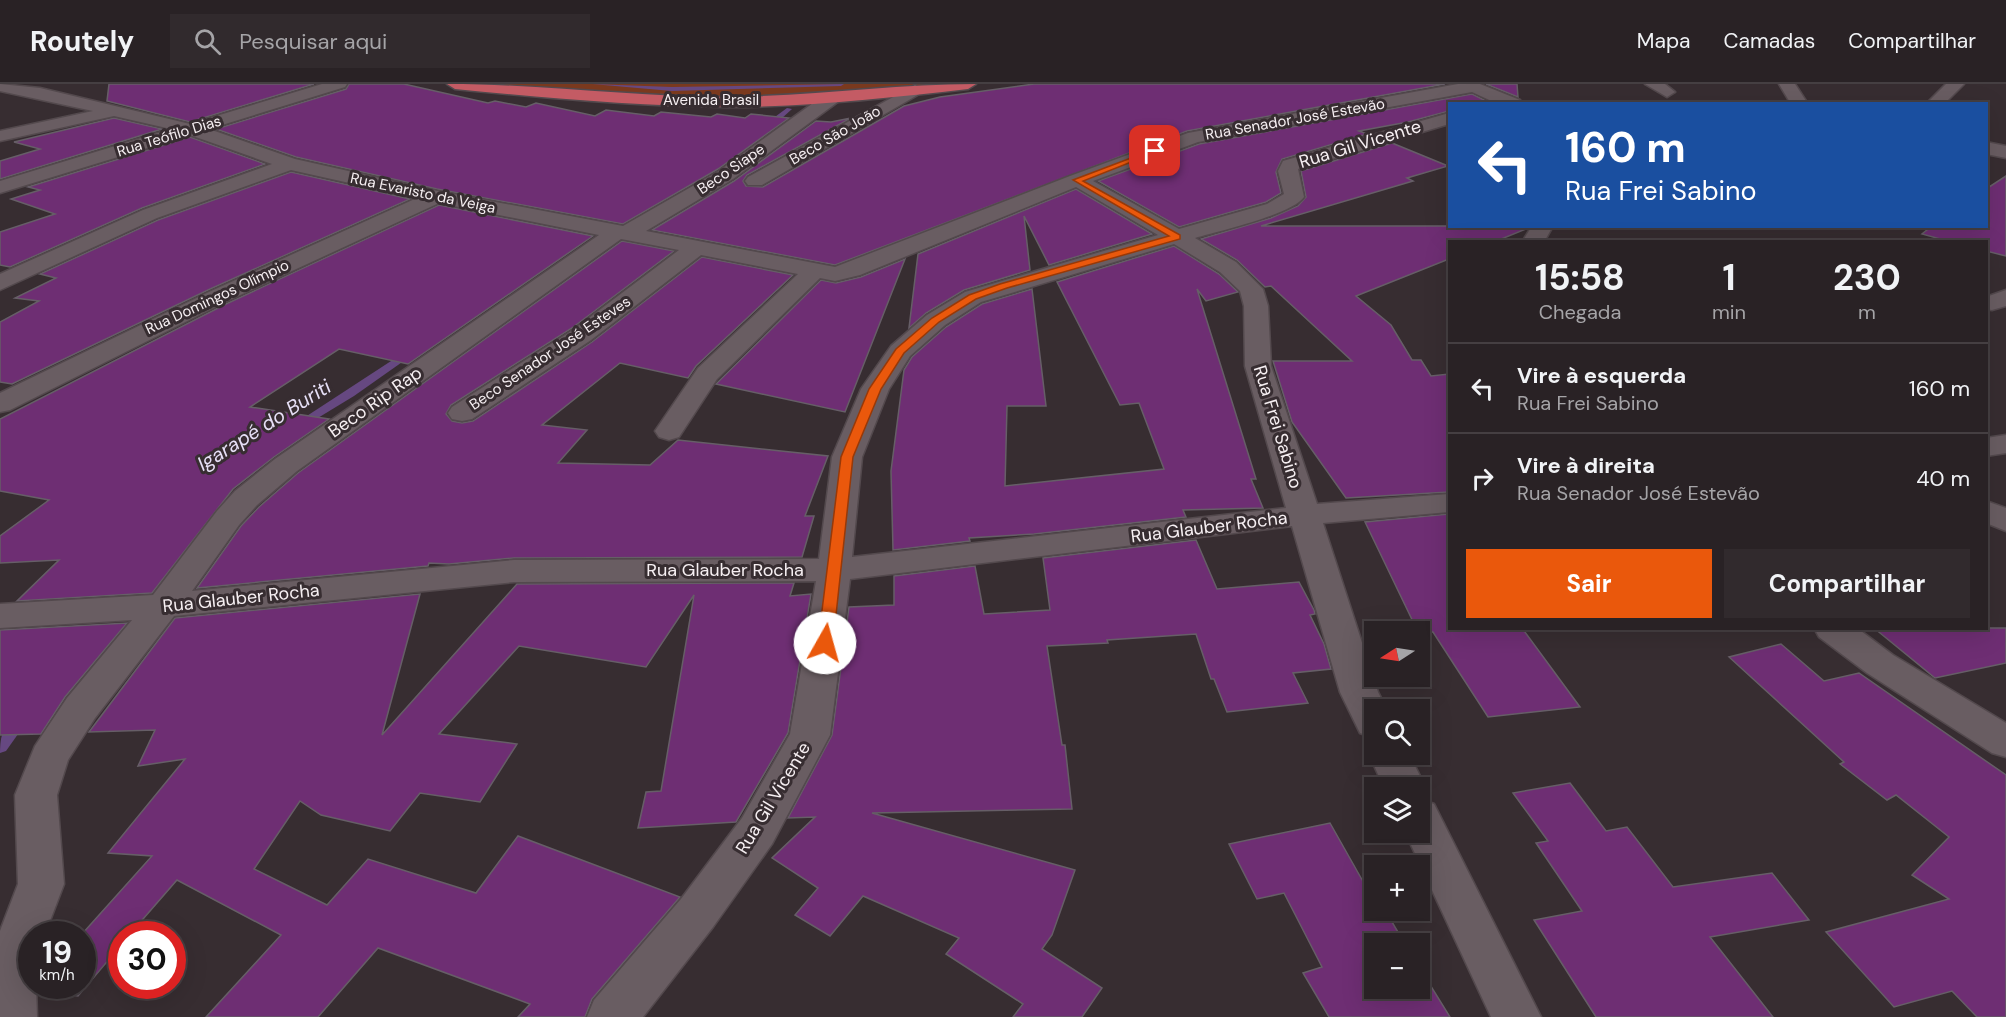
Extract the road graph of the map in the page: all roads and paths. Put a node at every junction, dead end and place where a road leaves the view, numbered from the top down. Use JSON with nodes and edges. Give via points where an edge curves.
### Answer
{"nodes":[{"id":1,"x":339,"y":84,"type":"edge"},
{"id":2,"x":455,"y":84,"type":"edge"},
{"id":3,"x":968,"y":84,"type":"edge"},
{"id":4,"x":1787,"y":84,"type":"edge"},
{"id":5,"x":1956,"y":84,"type":"edge"},
{"id":6,"x":0,"y":86,"type":"edge"},
{"id":7,"x":1470,"y":86,"type":"edge"},
{"id":8,"x":915,"y":90,"type":"junction"},
{"id":9,"x":833,"y":97,"type":"junction"},
{"id":10,"x":1509,"y":102,"type":"edge"},
{"id":11,"x":1799,"y":102,"type":"edge"},
{"id":12,"x":1936,"y":102,"type":"edge"},
{"id":13,"x":118,"y":110,"type":"junction"},
{"id":14,"x":1448,"y":118,"type":"edge"},
{"id":15,"x":191,"y":129,"type":"junction"},
{"id":16,"x":0,"y":136,"type":"edge"},
{"id":17,"x":1988,"y":148,"type":"edge"},
{"id":18,"x":2006,"y":152,"type":"edge"},
{"id":19,"x":290,"y":164,"type":"junction"},
{"id":20,"x":1077,"y":180,"type":"junction"},
{"id":21,"x":755,"y":181,"type":"dead end"},
{"id":22,"x":0,"y":187,"type":"edge"},
{"id":23,"x":437,"y":197,"type":"junction"},
{"id":24,"x":621,"y":233,"type":"junction"},
{"id":25,"x":1176,"y":237,"type":"junction"},
{"id":26,"x":695,"y":249,"type":"junction"},
{"id":27,"x":852,"y":270,"type":"joint"},
{"id":28,"x":814,"y":271,"type":"junction"},
{"id":29,"x":0,"y":283,"type":"edge"},
{"id":30,"x":0,"y":404,"type":"edge"},
{"id":31,"x":462,"y":413,"type":"dead end"},
{"id":32,"x":669,"y":431,"type":"dead end"},
{"id":33,"x":2006,"y":444,"type":"edge"},
{"id":34,"x":1988,"y":447,"type":"edge"},
{"id":35,"x":1448,"y":503,"type":"edge"},
{"id":36,"x":1988,"y":511,"type":"edge"},
{"id":37,"x":1305,"y":515,"type":"junction"},
{"id":38,"x":2006,"y":521,"type":"edge"},
{"id":39,"x":833,"y":570,"type":"junction"},
{"id":40,"x":158,"y":606,"type":"junction"},
{"id":41,"x":0,"y":616,"type":"edge"},
{"id":42,"x":1835,"y":630,"type":"edge"},
{"id":43,"x":1364,"y":702,"type":"edge"},
{"id":44,"x":2006,"y":742,"type":"edge"},
{"id":45,"x":1430,"y":839,"type":"edge"},
{"id":46,"x":12,"y":1017,"type":"edge"},
{"id":47,"x":612,"y":1017,"type":"edge"},
{"id":48,"x":1516,"y":1017,"type":"edge"}],
"edges":[{"from":1,"to":15,"type":"street","name":"Rua Teófilo Dias"},
{"from":2,"to":9,"type":"highway","name":"Avenida Brasil","via":[[644,100]]},
{"from":3,"to":8,"type":"highway","name":"Avenida Brasil"},
{"from":4,"to":11,"type":"street"},
{"from":5,"to":12,"type":"street"},
{"from":6,"to":13,"type":"street","name":"Rua Evaristo da Veiga"},
{"from":7,"to":10,"type":"street"},
{"from":7,"to":20,"type":"street","name":"Rua Senador José Estevão","via":[[1194,137]]},
{"from":8,"to":9,"type":"highway","name":"Avenida Brasil"},
{"from":8,"to":21,"type":"street","name":"Beco São João"},
{"from":9,"to":24,"type":"street","name":"Beco Siape","via":[[726,175]]},
{"from":13,"to":15,"type":"street","name":"Rua Evaristo da Veiga"},
{"from":13,"to":16,"type":"street"},
{"from":14,"to":25,"type":"street","name":"Rua Gil Vicente","via":[[1290,165],[1294,197],[1287,203]]},
{"from":15,"to":19,"type":"street","name":"Rua Evaristo da Veiga"},
{"from":15,"to":22,"type":"street","name":"Rua Teófilo Dias"},
{"from":17,"to":18,"type":"street"},
{"from":19,"to":23,"type":"street","name":"Rua Evaristo da Veiga"},
{"from":19,"to":29,"type":"street","via":[[150,214]]},
{"from":20,"to":25,"type":"street","name":"Rua Frei Sabino"},
{"from":20,"to":27,"type":"street","name":"Rua Senador José Estevão"},
{"from":23,"to":24,"type":"street","name":"Rua Evaristo da Veiga"},
{"from":23,"to":30,"type":"street","name":"Rua Domingos Olímpio","via":[[148,329]]},
{"from":24,"to":26,"type":"street","name":"Rua Evaristo da Veiga"},
{"from":24,"to":40,"type":"street","name":"Beco Rip Rap","via":[[270,478],[228,518]]},
{"from":25,"to":37,"type":"street","name":"Rua Frei Sabino","via":[[1228,267],[1251,288],[1256,306],[1258,366]]},
{"from":25,"to":39,"type":"street","name":"Rua Gil Vicente","via":[[973,297],[936,320],[900,351],[875,389],[847,457]]},
{"from":26,"to":28,"type":"street","name":"Rua Evaristo da Veiga"},
{"from":26,"to":31,"type":"street","name":"Beco Senador José Esteves","via":[[582,334]]},
{"from":27,"to":28,"type":"street","name":"Rua Evaristo da Veiga","via":[[835,274]]},
{"from":28,"to":32,"type":"street","via":[[707,374]]},
{"from":33,"to":34,"type":"street"},
{"from":35,"to":37,"type":"street","name":"Rua Glauber Rocha"},
{"from":36,"to":38,"type":"street"},
{"from":37,"to":39,"type":"street","name":"Rua Glauber Rocha"},
{"from":37,"to":43,"type":"street","name":"Rua Frei Sabino"},
{"from":39,"to":40,"type":"street","name":"Rua Glauber Rocha","via":[[514,571]]},
{"from":39,"to":47,"type":"street","name":"Rua Gil Vicente","via":[[810,735],[757,831],[697,913]]},
{"from":40,"to":41,"type":"street","name":"Rua Glauber Rocha"},
{"from":40,"to":46,"type":"street","name":"Beco Rip Rap","via":[[49,757],[36,795],[41,884],[12,961]]},
{"from":42,"to":44,"type":"street","via":[[1880,664]]},
{"from":45,"to":48,"type":"street"}]}
